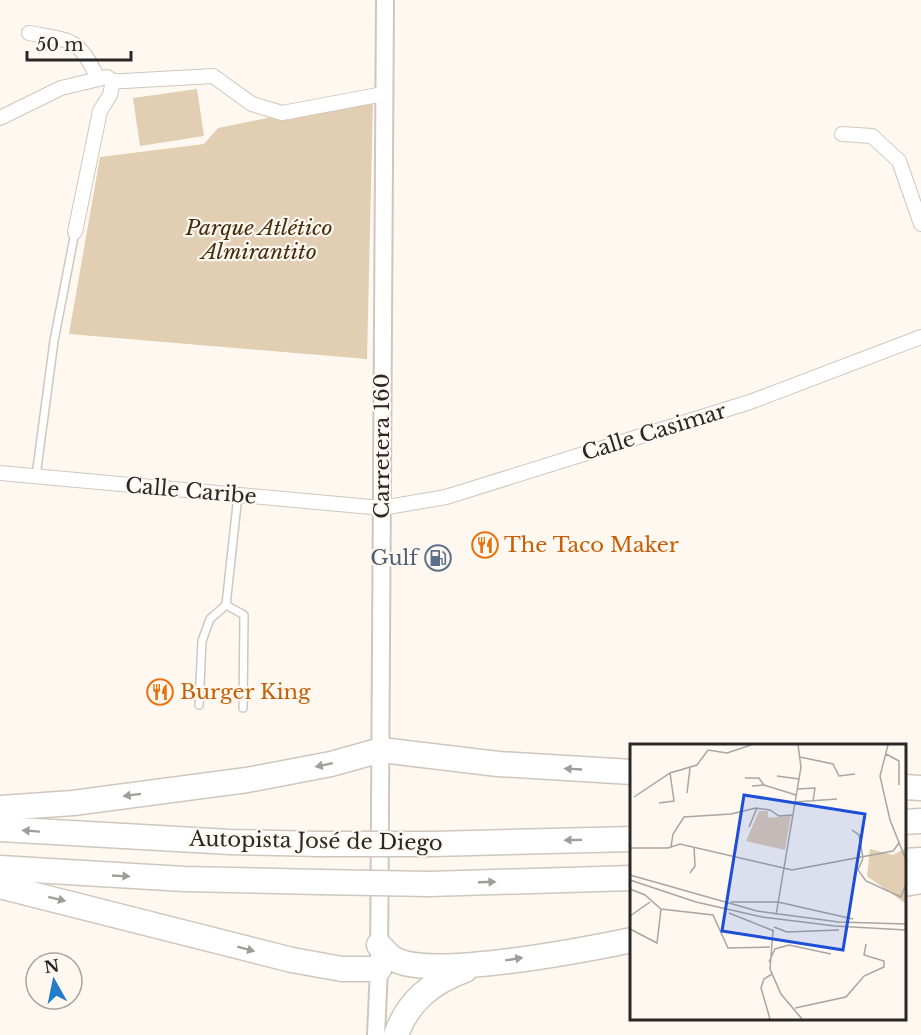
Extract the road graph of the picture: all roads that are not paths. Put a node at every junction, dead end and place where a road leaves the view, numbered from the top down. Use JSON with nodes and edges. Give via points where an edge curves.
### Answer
{"nodes":[{"id":1,"x":385,"y":0,"type":"edge"},
{"id":2,"x":29,"y":33,"type":"dead end"},
{"id":3,"x":98,"y":79,"type":"junction"},
{"id":4,"x":113,"y":81,"type":"junction"},
{"id":5,"x":383,"y":94,"type":"junction"},
{"id":6,"x":0,"y":118,"type":"edge"},
{"id":7,"x":843,"y":134,"type":"dead end"},
{"id":8,"x":921,"y":224,"type":"edge"},
{"id":9,"x":75,"y":232,"type":"joint"},
{"id":10,"x":921,"y":337,"type":"edge"},
{"id":11,"x":0,"y":473,"type":"edge"},
{"id":12,"x":36,"y":476,"type":"junction"},
{"id":13,"x":238,"y":495,"type":"junction"},
{"id":14,"x":381,"y":508,"type":"junction"},
{"id":15,"x":226,"y":605,"type":"junction"},
{"id":16,"x":199,"y":705,"type":"dead end"},
{"id":17,"x":243,"y":708,"type":"dead end"},
{"id":18,"x":381,"y":750,"type":"junction"},
{"id":19,"x":630,"y":772,"type":"edge"},
{"id":20,"x":906,"y":787,"type":"edge"},
{"id":21,"x":921,"y":788,"type":"edge"},
{"id":22,"x":0,"y":808,"type":"edge"},
{"id":23,"x":921,"y":821,"type":"edge"},
{"id":24,"x":906,"y":822,"type":"edge"},
{"id":25,"x":0,"y":829,"type":"edge"},
{"id":26,"x":630,"y":839,"type":"edge"},
{"id":27,"x":921,"y":860,"type":"edge"},
{"id":28,"x":906,"y":861,"type":"edge"},
{"id":29,"x":0,"y":868,"type":"edge"},
{"id":30,"x":630,"y":878,"type":"edge"},
{"id":31,"x":921,"y":881,"type":"edge"},
{"id":32,"x":906,"y":884,"type":"edge"},
{"id":33,"x":0,"y":885,"type":"edge"},
{"id":34,"x":630,"y":940,"type":"edge"},
{"id":35,"x":379,"y":945,"type":"junction"},
{"id":36,"x":482,"y":964,"type":"junction"},
{"id":37,"x":379,"y":969,"type":"junction"},
{"id":38,"x":376,"y":1035,"type":"edge"},
{"id":39,"x":396,"y":1035,"type":"edge"}],
"edges":[{"from":1,"to":5,"type":"street","name":"Carretera 160"},
{"from":2,"to":3,"type":"street","via":[[72,41],[87,55]]},
{"from":3,"to":4,"type":"street","via":[[106,77]]},
{"from":3,"to":6,"type":"street","via":[[61,88]]},
{"from":4,"to":5,"type":"street","via":[[213,76],[252,104],[282,113]]},
{"from":4,"to":9,"type":"street","via":[[100,111]]},
{"from":5,"to":14,"type":"street","name":"Carretera 160"},
{"from":7,"to":8,"type":"street","via":[[872,136],[899,161]]},
{"from":9,"to":12,"type":"lane","via":[[54,341]]},
{"from":10,"to":14,"type":"street","name":"Calle Casimar","via":[[750,402],[446,497]]},
{"from":11,"to":12,"type":"street","name":"Calle Caribe"},
{"from":12,"to":13,"type":"street","name":"Calle Caribe"},
{"from":13,"to":14,"type":"street","name":"Calle Caribe"},
{"from":13,"to":15,"type":"lane"},
{"from":14,"to":18,"type":"street","name":"Carretera 160"},
{"from":15,"to":16,"type":"lane","via":[[210,618],[202,641]]},
{"from":15,"to":17,"type":"lane","via":[[244,615]]},
{"from":19,"to":18,"type":"highway","one_way":true,"via":[[498,765]]},
{"from":18,"to":22,"type":"highway","one_way":true,"via":[[246,780],[73,803]]},
{"from":18,"to":35,"type":"street","name":"Carretera 160"},
{"from":20,"to":21,"type":"highway"},
{"from":23,"to":24,"type":"highway"},
{"from":26,"to":25,"type":"highway","name":"Autopista José de Diego","one_way":true,"bridge":true,"via":[[320,844]]},
{"from":27,"to":28,"type":"highway"},
{"from":29,"to":30,"type":"highway","name":"Autopista José de Diego","one_way":true,"bridge":true,"via":[[184,879],[429,884]]},
{"from":31,"to":32,"type":"highway"},
{"from":33,"to":37,"type":"highway","one_way":true,"via":[[292,960],[342,969]]},
{"from":36,"to":34,"type":"highway","one_way":true},
{"from":35,"to":36,"type":"highway","via":[[394,959],[411,964]]},
{"from":35,"to":37,"type":"street","name":"Carretera 160"},
{"from":36,"to":39,"type":"highway","via":[[424,991],[407,1010]]},
{"from":37,"to":38,"type":"street","name":"Carretera 160"}]}
